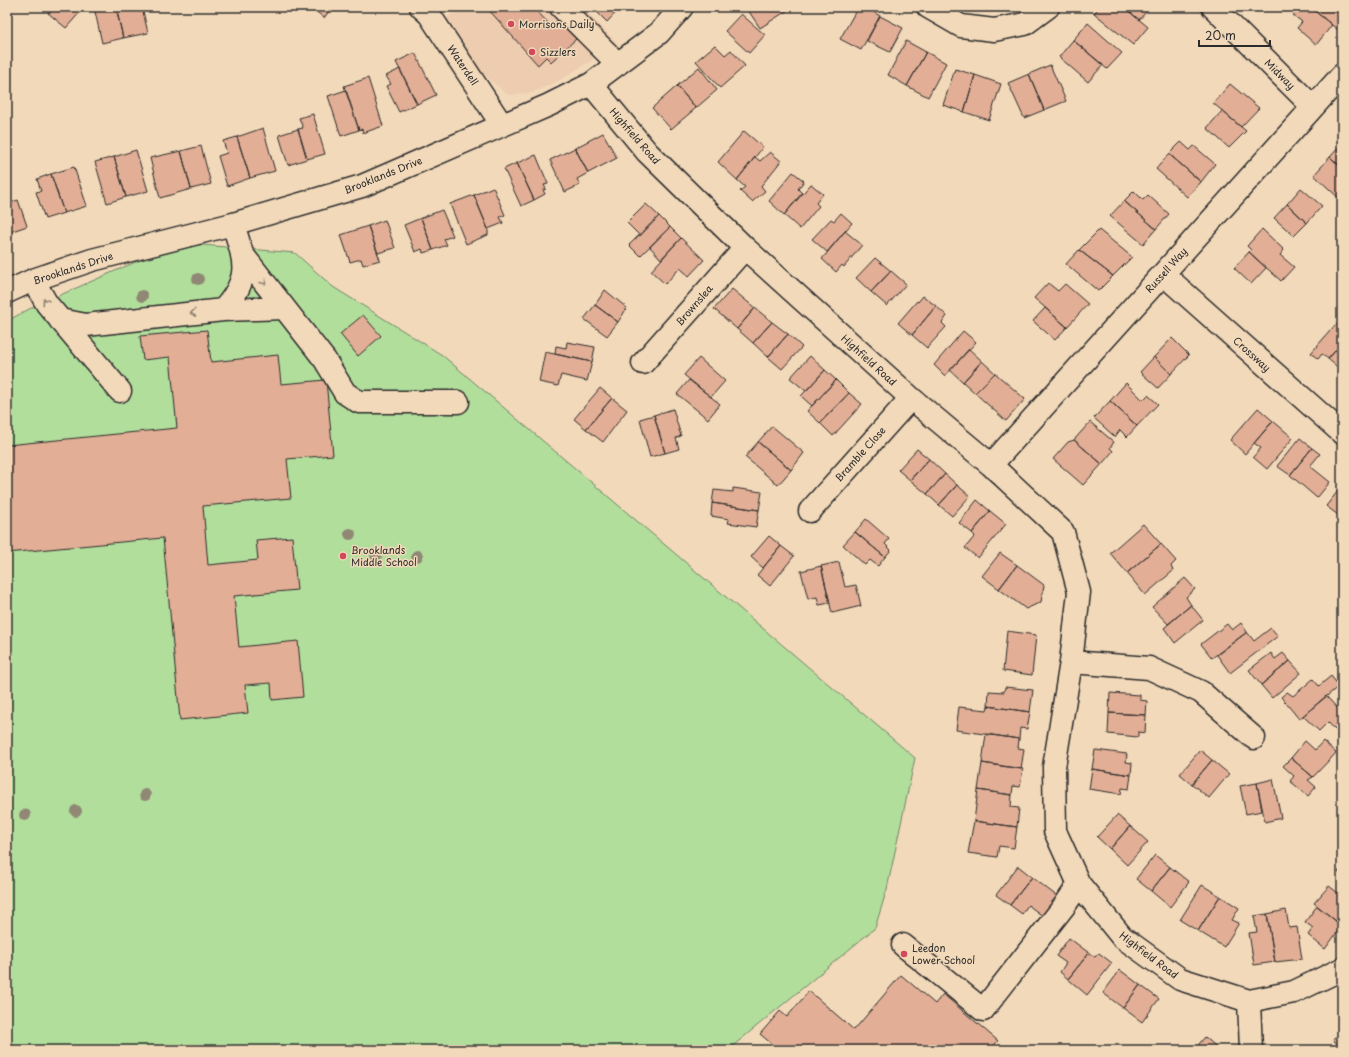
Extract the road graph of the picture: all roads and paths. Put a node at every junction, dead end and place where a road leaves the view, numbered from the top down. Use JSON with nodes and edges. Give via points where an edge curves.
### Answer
{"nodes":[{"id":1,"x":421,"y":7,"type":"edge"},
{"id":2,"x":561,"y":7,"type":"edge"},
{"id":3,"x":682,"y":7,"type":"edge"},
{"id":4,"x":928,"y":7,"type":"edge"},
{"id":5,"x":1048,"y":7,"type":"edge"},
{"id":6,"x":1213,"y":7,"type":"edge"},
{"id":7,"x":618,"y":64,"type":"junction"},
{"id":8,"x":1342,"y":75,"type":"edge"},
{"id":9,"x":591,"y":84,"type":"junction"},
{"id":10,"x":1313,"y":107,"type":"junction"},
{"id":11,"x":502,"y":125,"type":"junction"},
{"id":12,"x":233,"y":224,"type":"junction"},
{"id":13,"x":745,"y":248,"type":"junction"},
{"id":14,"x":243,"y":256,"type":"junction"},
{"id":15,"x":1162,"y":274,"type":"junction"},
{"id":16,"x":33,"y":280,"type":"junction"},
{"id":17,"x":7,"y":292,"type":"edge"},
{"id":18,"x":284,"y":308,"type":"junction"},
{"id":19,"x":223,"y":310,"type":"junction"},
{"id":20,"x":60,"y":320,"type":"junction"},
{"id":21,"x":643,"y":363,"type":"dead end"},
{"id":22,"x":120,"y":391,"type":"dead end"},
{"id":23,"x":911,"y":398,"type":"junction"},
{"id":24,"x":458,"y":402,"type":"dead end"},
{"id":25,"x":1342,"y":433,"type":"edge"},
{"id":26,"x":991,"y":465,"type":"junction"},
{"id":27,"x":810,"y":511,"type":"dead end"},
{"id":28,"x":1071,"y":662,"type":"junction"},
{"id":29,"x":1254,"y":738,"type":"dead end"},
{"id":30,"x":1079,"y":884,"type":"junction"},
{"id":31,"x":903,"y":945,"type":"dead end"},
{"id":32,"x":1342,"y":969,"type":"edge"},
{"id":33,"x":1248,"y":1001,"type":"junction"},
{"id":34,"x":1251,"y":1050,"type":"edge"}],
"edges":[{"from":1,"to":11,"type":"street","name":"Waterdell","via":[[429,14]]},
{"from":2,"to":7,"type":"street"},
{"from":3,"to":7,"type":"street","name":"Brooklands Drive","via":[[659,33]]},
{"from":4,"to":5,"type":"street","via":[[961,26],[994,30],[1025,24]]},
{"from":6,"to":10,"type":"street","name":"Midway"},
{"from":7,"to":9,"type":"street","name":"Brooklands Drive"},
{"from":8,"to":10,"type":"street","name":"Russell Way"},
{"from":9,"to":11,"type":"street","name":"Brooklands Drive"},
{"from":9,"to":13,"type":"street","name":"Highfield Road","via":[[647,152]]},
{"from":10,"to":15,"type":"street","name":"Russell Way"},
{"from":11,"to":12,"type":"street","name":"Brooklands Drive","via":[[362,186]]},
{"from":12,"to":14,"type":"street"},
{"from":12,"to":16,"type":"street","name":"Brooklands Drive","via":[[92,260]]},
{"from":13,"to":21,"type":"street","name":"Brownslea"},
{"from":13,"to":23,"type":"street","name":"Highfield Road"},
{"from":14,"to":18,"type":"street","one_way":true},
{"from":14,"to":19,"type":"street","via":[[243,280]]},
{"from":15,"to":25,"type":"street","name":"Crossway"},
{"from":15,"to":26,"type":"street","name":"Russell Way"},
{"from":16,"to":17,"type":"street","name":"Brooklands Drive"},
{"from":20,"to":16,"type":"street","one_way":true},
{"from":18,"to":19,"type":"street"},
{"from":18,"to":24,"type":"street","via":[[325,360],[345,393],[359,402]]},
{"from":19,"to":20,"type":"street","one_way":true,"via":[[86,325]]},
{"from":20,"to":22,"type":"street"},
{"from":23,"to":26,"type":"street","name":"Highfield Road"},
{"from":23,"to":27,"type":"street","name":"Bramble Close"},
{"from":26,"to":28,"type":"street","name":"Highfield Road","via":[[1063,532],[1079,592]]},
{"from":28,"to":29,"type":"street","via":[[1149,668],[1201,692]]},
{"from":28,"to":30,"type":"street","name":"Highfield Road","via":[[1054,767],[1055,831]]},
{"from":30,"to":31,"type":"street","via":[[984,1010]]},
{"from":30,"to":33,"type":"street","name":"Highfield Road","via":[[1122,937],[1180,979]]},
{"from":32,"to":33,"type":"street","via":[[1294,992]]},
{"from":33,"to":34,"type":"street"}]}
